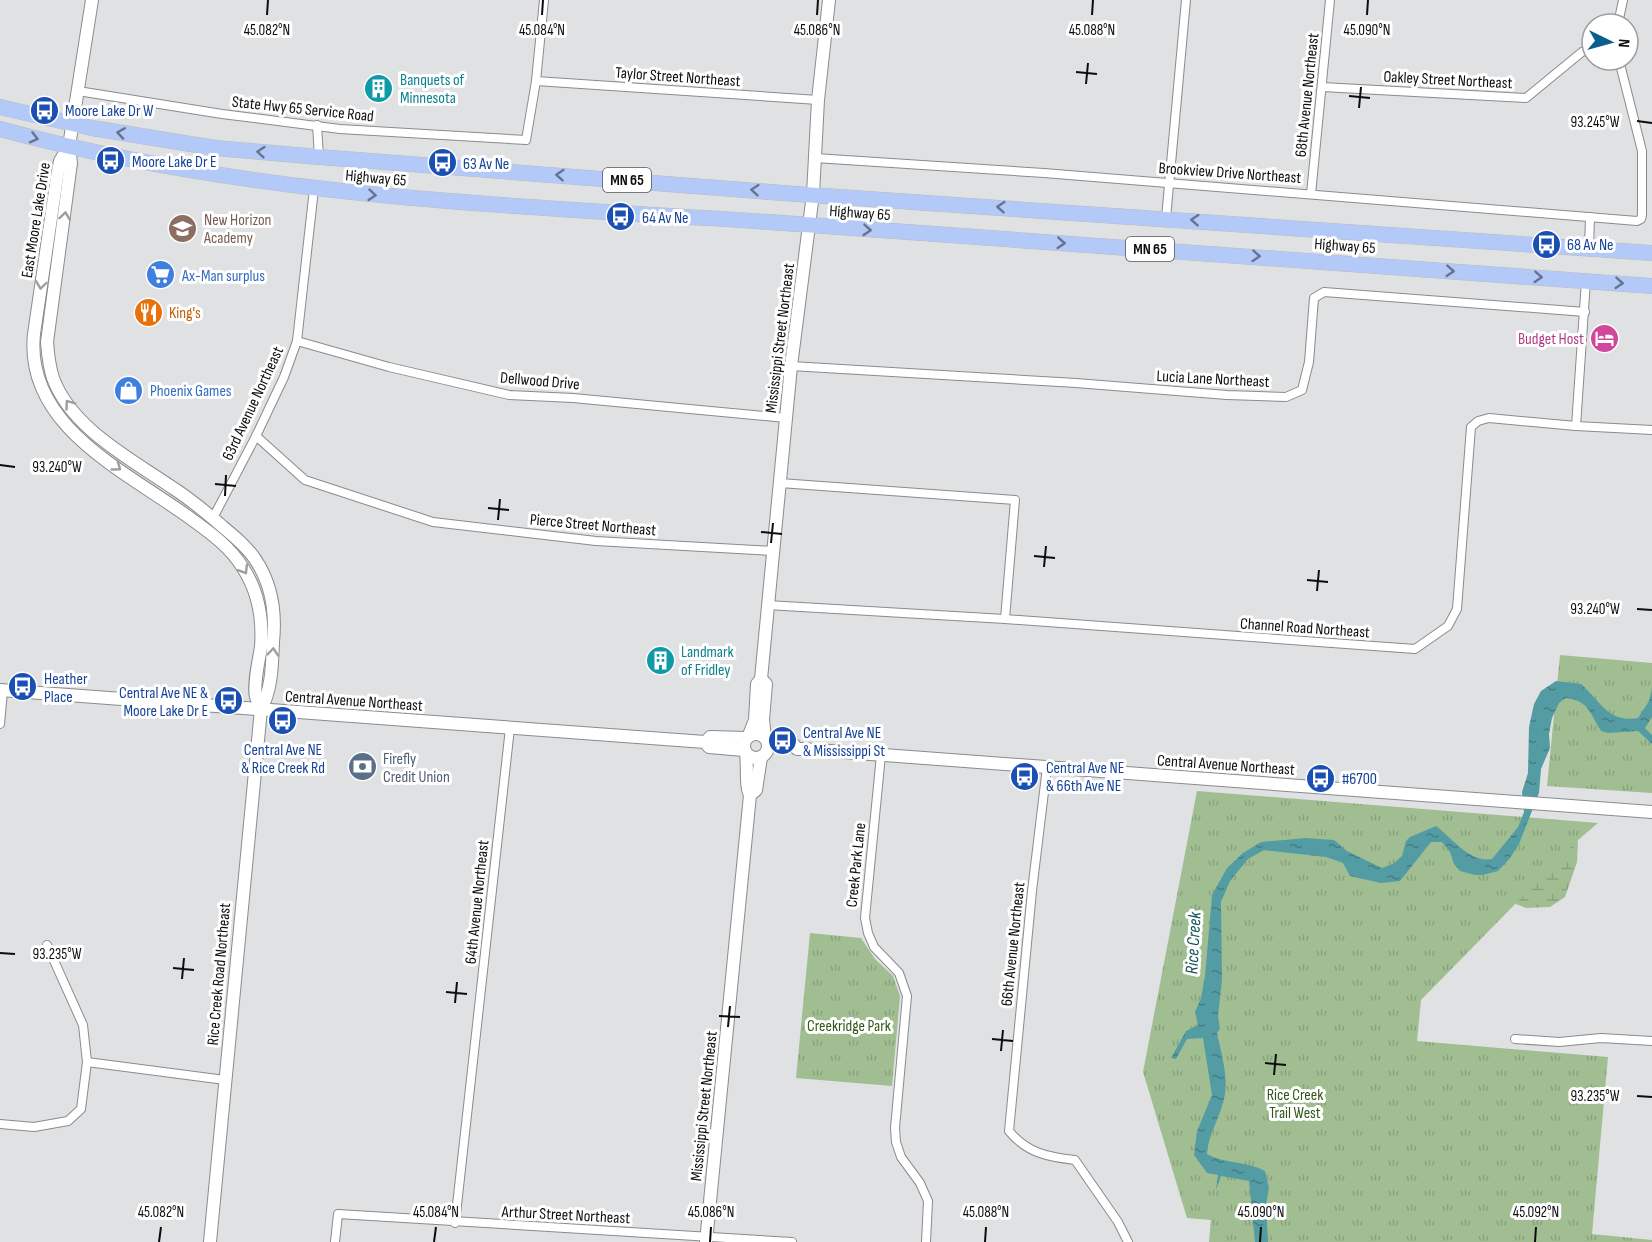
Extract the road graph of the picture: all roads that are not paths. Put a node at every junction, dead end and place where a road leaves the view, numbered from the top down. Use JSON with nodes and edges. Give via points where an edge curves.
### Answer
{"nodes":[{"id":1,"x":92,"y":0,"type":"edge"},
{"id":2,"x":544,"y":0,"type":"edge"},
{"id":3,"x":829,"y":0,"type":"edge"},
{"id":4,"x":1186,"y":0,"type":"edge"},
{"id":5,"x":1330,"y":0,"type":"edge"},
{"id":6,"x":1580,"y":54,"type":"edge"},
{"id":7,"x":1622,"y":72,"type":"edge"},
{"id":8,"x":536,"y":81,"type":"junction"},
{"id":9,"x":1322,"y":87,"type":"junction"},
{"id":10,"x":78,"y":91,"type":"junction"},
{"id":11,"x":818,"y":100,"type":"junction"},
{"id":12,"x":0,"y":107,"type":"edge"},
{"id":13,"x":73,"y":124,"type":"junction"},
{"id":14,"x":317,"y":125,"type":"junction"},
{"id":15,"x":0,"y":129,"type":"edge"},
{"id":16,"x":69,"y":146,"type":"junction"},
{"id":17,"x":319,"y":157,"type":"junction"},
{"id":18,"x":815,"y":158,"type":"junction"},
{"id":19,"x":1169,"y":183,"type":"junction"},
{"id":20,"x":314,"y":189,"type":"junction"},
{"id":21,"x":813,"y":194,"type":"junction"},
{"id":22,"x":1311,"y":194,"type":"junction"},
{"id":23,"x":1590,"y":217,"type":"junction"},
{"id":24,"x":1166,"y":218,"type":"junction"},
{"id":25,"x":808,"y":226,"type":"junction"},
{"id":26,"x":1589,"y":248,"type":"junction"},
{"id":27,"x":1652,"y":253,"type":"edge"},
{"id":28,"x":1586,"y":281,"type":"junction"},
{"id":29,"x":1652,"y":286,"type":"edge"},
{"id":30,"x":1585,"y":312,"type":"junction"},
{"id":31,"x":297,"y":341,"type":"junction"},
{"id":32,"x":791,"y":366,"type":"junction"},
{"id":33,"x":786,"y":418,"type":"junction"},
{"id":34,"x":1576,"y":426,"type":"junction"},
{"id":35,"x":1652,"y":430,"type":"edge"},
{"id":36,"x":256,"y":436,"type":"junction"},
{"id":37,"x":780,"y":483,"type":"junction"},
{"id":38,"x":213,"y":518,"type":"junction"},
{"id":39,"x":204,"y":528,"type":"joint"},
{"id":40,"x":773,"y":551,"type":"junction"},
{"id":41,"x":767,"y":606,"type":"junction"},
{"id":42,"x":1005,"y":620,"type":"junction"},
{"id":43,"x":761,"y":680,"type":"junction"},
{"id":44,"x":2,"y":690,"type":"edge"},
{"id":45,"x":261,"y":709,"type":"junction"},
{"id":46,"x":0,"y":724,"type":"edge"},
{"id":47,"x":510,"y":728,"type":"junction"},
{"id":48,"x":766,"y":738,"type":"junction"},
{"id":49,"x":747,"y":744,"type":"junction"},
{"id":50,"x":797,"y":749,"type":"junction"},
{"id":51,"x":881,"y":755,"type":"junction"},
{"id":52,"x":763,"y":756,"type":"junction"},
{"id":53,"x":1047,"y":767,"type":"junction"},
{"id":54,"x":750,"y":795,"type":"junction"},
{"id":55,"x":1652,"y":812,"type":"edge"},
{"id":56,"x":47,"y":945,"type":"dead end"},
{"id":57,"x":1515,"y":1039,"type":"dead end"},
{"id":58,"x":1652,"y":1041,"type":"edge"},
{"id":59,"x":87,"y":1062,"type":"junction"},
{"id":60,"x":225,"y":1080,"type":"junction"},
{"id":61,"x":0,"y":1124,"type":"edge"},
{"id":62,"x":455,"y":1223,"type":"junction"},
{"id":63,"x":706,"y":1239,"type":"edge"},
{"id":64,"x":210,"y":1242,"type":"edge"},
{"id":65,"x":334,"y":1242,"type":"edge"},
{"id":66,"x":792,"y":1242,"type":"edge"},
{"id":67,"x":926,"y":1242,"type":"edge"},
{"id":68,"x":1128,"y":1242,"type":"edge"}],
"edges":[{"from":1,"to":10,"type":"street"},
{"from":2,"to":8,"type":"street"},
{"from":3,"to":11,"type":"street","name":"Mississippi Street Northeast"},
{"from":4,"to":19,"type":"street"},
{"from":5,"to":9,"type":"street","name":"68th Avenue Northeast"},
{"from":6,"to":9,"type":"street","name":"Oakley Street Northeast","via":[[1526,98]]},
{"from":7,"to":23,"type":"street","name":"Brookview Drive Northeast","via":[[1642,151],[1641,219]]},
{"from":8,"to":11,"type":"street","name":"Taylor Street Northeast"},
{"from":8,"to":14,"type":"street","name":"State Hwy 65 Service Road","via":[[526,140]]},
{"from":9,"to":22,"type":"street","name":"68th Avenue Northeast"},
{"from":10,"to":13,"type":"street"},
{"from":10,"to":14,"type":"street","name":"State Hwy 65 Service Road"},
{"from":11,"to":18,"type":"street","name":"Mississippi Street Northeast"},
{"from":12,"to":13,"type":"highway","number":"MN 65"},
{"from":13,"to":16,"type":"street"},
{"from":17,"to":13,"type":"highway","name":"Highway 65","number":"MN 65","one_way":true,"via":[[215,148]]},
{"from":14,"to":17,"type":"street"},
{"from":15,"to":16,"type":"highway","number":"MN 65","one_way":true},
{"from":16,"to":20,"type":"highway","name":"Highway 65","number":"MN 65","via":[[149,164]]},
{"from":38,"to":16,"type":"street","name":"East Moore Lake Drive","one_way":true,"via":[[102,439],[69,406],[54,380],[47,342],[72,163]]},
{"from":16,"to":39,"type":"street","name":"East Moore Lake Drive","one_way":true,"via":[[57,177],[32,348],[38,380],[55,414],[77,436]]},
{"from":21,"to":17,"type":"highway","name":"Highway 65","number":"MN 65","one_way":true},
{"from":18,"to":19,"type":"street","name":"Brookview Drive Northeast"},
{"from":18,"to":21,"type":"street","name":"Mississippi Street Northeast"},
{"from":19,"to":22,"type":"street","name":"Brookview Drive Northeast"},
{"from":19,"to":24,"type":"street"},
{"from":20,"to":25,"type":"highway","name":"Highway 65","number":"MN 65","one_way":true},
{"from":20,"to":31,"type":"street","name":"63rd Avenue Northeast"},
{"from":24,"to":21,"type":"highway","name":"Highway 65","number":"MN 65","one_way":true},
{"from":21,"to":25,"type":"street","name":"Mississippi Street Northeast"},
{"from":22,"to":23,"type":"street","name":"Brookview Drive Northeast"},
{"from":23,"to":26,"type":"street"},
{"from":26,"to":24,"type":"highway","name":"Highway 65","number":"MN 65","one_way":true},
{"from":25,"to":28,"type":"highway","name":"Highway 65","number":"MN 65","one_way":true},
{"from":25,"to":32,"type":"street","name":"Mississippi Street Northeast"},
{"from":26,"to":27,"type":"highway","name":"Highway 65","number":"MN 65"},
{"from":28,"to":29,"type":"highway","name":"Highway 65","number":"MN 65","one_way":true},
{"from":28,"to":30,"type":"street"},
{"from":30,"to":32,"type":"street","name":"Lucia Lane Northeast","via":[[1323,292],[1314,298],[1309,362],[1302,390],[1286,397]]},
{"from":30,"to":34,"type":"street"},
{"from":31,"to":33,"type":"street","name":"Dellwood Drive","via":[[509,395]]},
{"from":31,"to":36,"type":"street","name":"63rd Avenue Northeast"},
{"from":32,"to":33,"type":"street","name":"Mississippi Street Northeast"},
{"from":33,"to":37,"type":"street","name":"Mississippi Street Northeast"},
{"from":34,"to":35,"type":"street","name":"Channel Road Northeast"},
{"from":34,"to":42,"type":"street","name":"Channel Road Northeast","via":[[1488,418],[1471,427],[1457,609],[1448,626],[1415,650]]},
{"from":36,"to":38,"type":"street","name":"63rd Avenue Northeast"},
{"from":36,"to":40,"type":"street","name":"Pierce Street Northeast","via":[[305,480],[433,522],[596,541]]},
{"from":37,"to":40,"type":"street","name":"Mississippi Street Northeast"},
{"from":37,"to":42,"type":"street","via":[[1015,500]]},
{"from":45,"to":38,"type":"street","name":"Rice Creek Road Northeast","one_way":true,"via":[[268,696],[275,626],[270,591],[255,559]]},
{"from":39,"to":45,"type":"street","name":"Rice Creek Road Northeast","one_way":true,"via":[[237,557],[253,586],[261,622],[256,696]]},
{"from":40,"to":41,"type":"street","name":"Mississippi Street Northeast"},
{"from":41,"to":42,"type":"street","name":"Channel Road Northeast"},
{"from":41,"to":43,"type":"street","name":"Mississippi Street Northeast"},
{"from":43,"to":48,"type":"street","name":"Mississippi Street Northeast","via":[[766,684]]},
{"from":43,"to":49,"type":"street","name":"Mississippi Street Northeast","via":[[757,684],[755,720]]},
{"from":44,"to":45,"type":"street","name":"Central Avenue Northeast"},
{"from":44,"to":46,"type":"street"},
{"from":45,"to":47,"type":"street","name":"Central Avenue Northeast"},
{"from":45,"to":60,"type":"street","name":"Rice Creek Road Northeast"},
{"from":47,"to":49,"type":"street","name":"Central Avenue Northeast","via":[[706,742],[710,737]]},
{"from":47,"to":62,"type":"street","name":"64th Avenue Northeast"},
{"from":48,"to":49,"type":"street","via":[[757,734]]},
{"from":48,"to":50,"type":"street","name":"Central Avenue Northeast"},
{"from":48,"to":52,"type":"street","via":[[768,748]]},
{"from":49,"to":52,"type":"street","via":[[753,758]]},
{"from":49,"to":54,"type":"street","name":"Mississippi Street Northeast"},
{"from":50,"to":51,"type":"street","name":"Central Avenue Northeast"},
{"from":50,"to":52,"type":"street","name":"Central Avenue Northeast"},
{"from":51,"to":53,"type":"street","name":"Central Avenue Northeast"},
{"from":51,"to":67,"type":"street","name":"Creek Park Lane","via":[[865,918],[874,947],[899,973],[907,996],[896,1142],[928,1201]]},
{"from":52,"to":54,"type":"street","name":"Mississippi Street Northeast","via":[[756,790]]},
{"from":53,"to":55,"type":"street","name":"Central Avenue Northeast"},
{"from":53,"to":68,"type":"street","name":"66th Avenue Northeast","via":[[1009,1131],[1020,1144],[1051,1157],[1076,1160]]},
{"from":54,"to":63,"type":"street","name":"Mississippi Street Northeast"},
{"from":56,"to":59,"type":"street","via":[[83,1024]]},
{"from":57,"to":58,"type":"street"},
{"from":59,"to":60,"type":"street"},
{"from":59,"to":61,"type":"street","via":[[81,1109],[68,1121],[34,1127]]},
{"from":60,"to":64,"type":"street","name":"Rice Creek Road Northeast"},
{"from":62,"to":63,"type":"street","name":"Arthur Street Northeast"},
{"from":62,"to":65,"type":"street","name":"Arthur Street Northeast","via":[[338,1214]]},
{"from":63,"to":66,"type":"street","name":"Arthur Street Northeast"}]}
